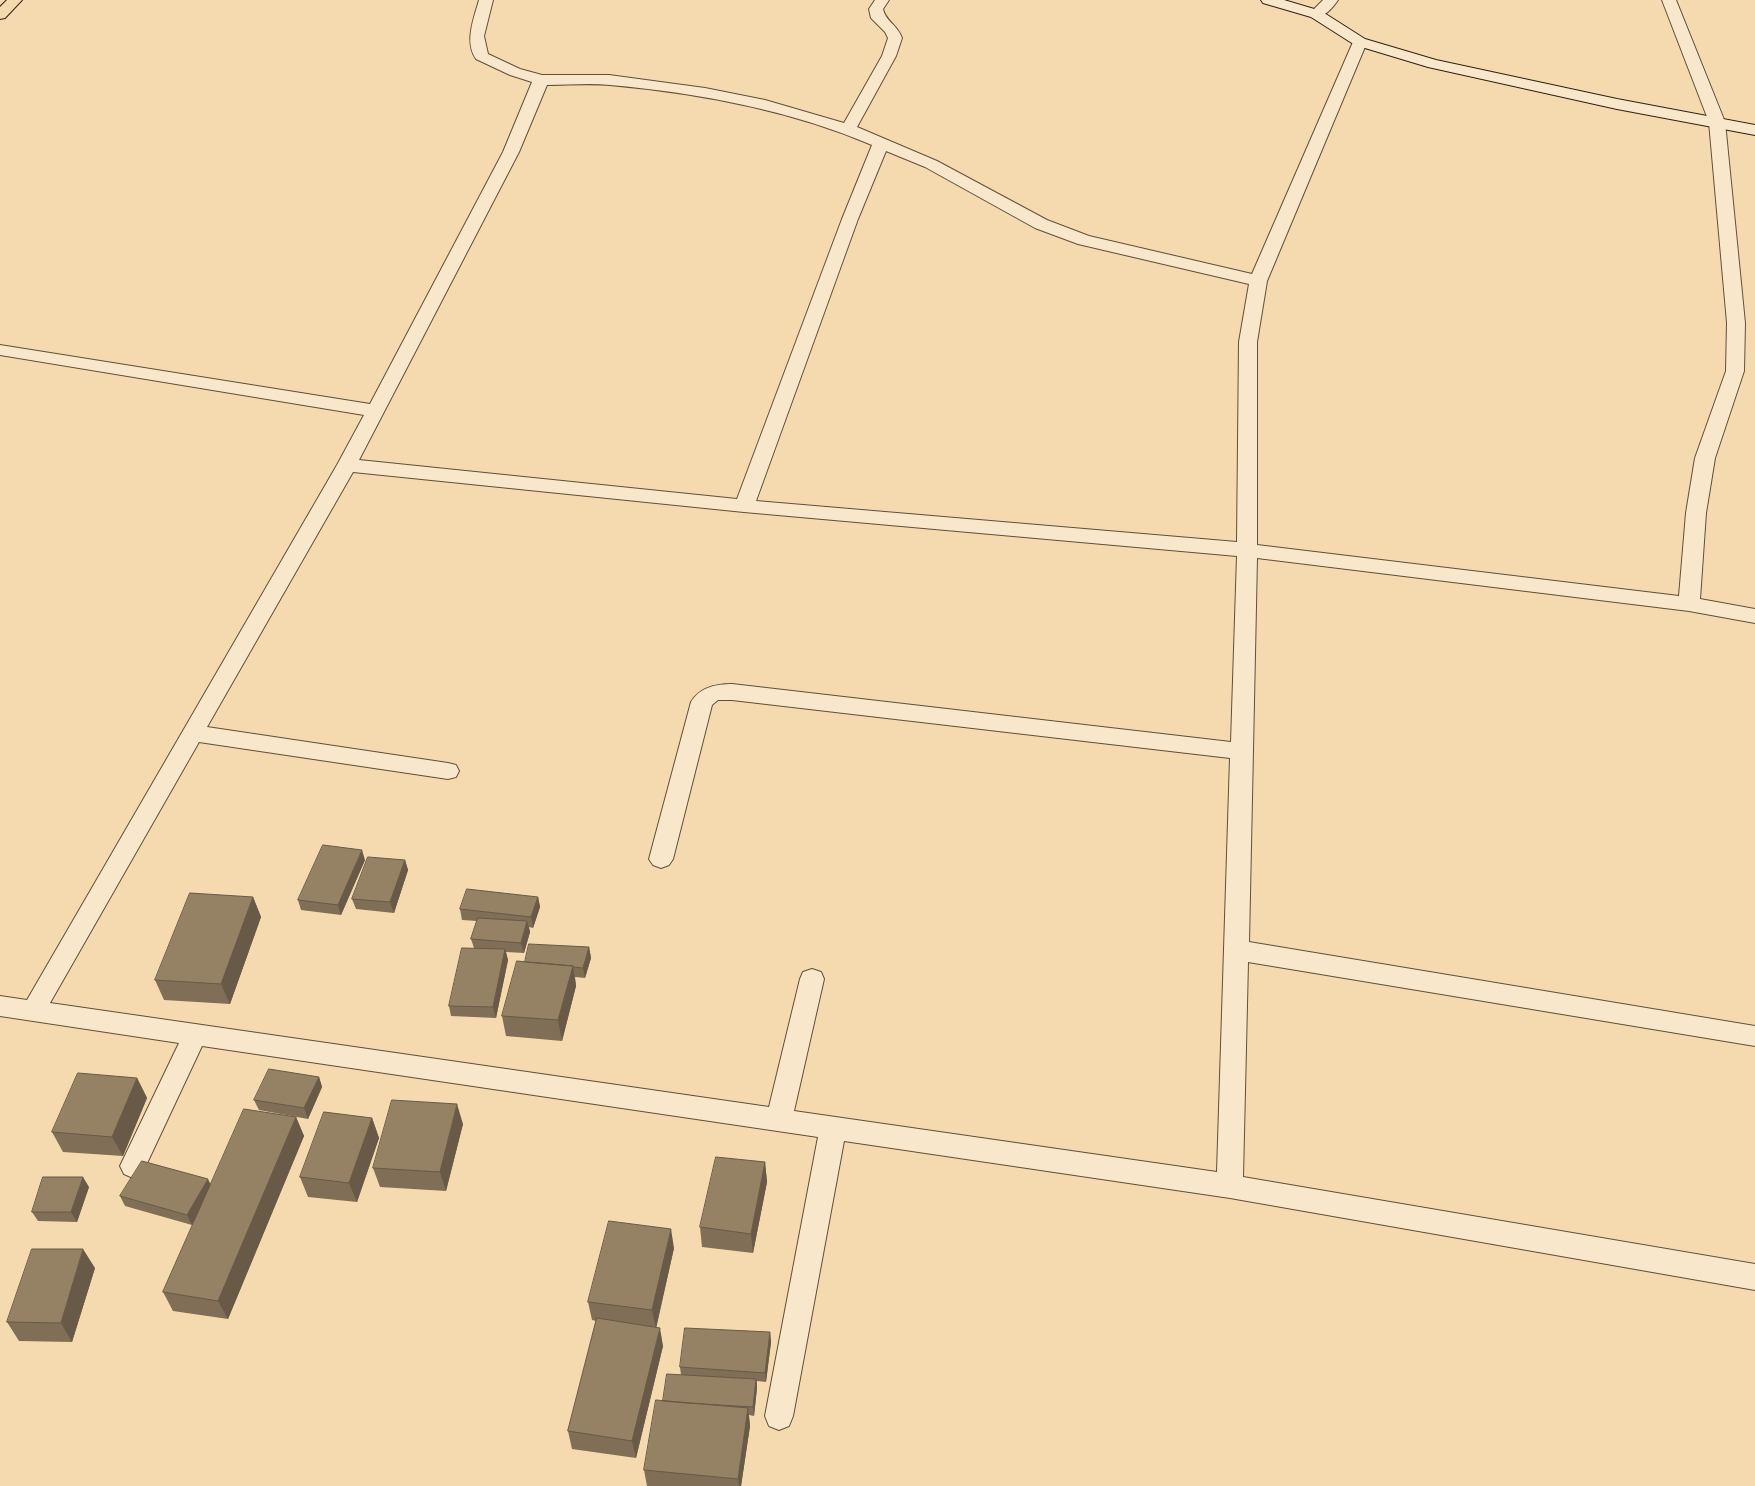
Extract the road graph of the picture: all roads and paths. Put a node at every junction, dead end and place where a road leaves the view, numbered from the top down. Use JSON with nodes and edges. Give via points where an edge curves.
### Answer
{"nodes":[{"id":1,"x":15,"y":0,"type":"edge"},
{"id":2,"x":486,"y":0,"type":"edge"},
{"id":3,"x":882,"y":0,"type":"edge"},
{"id":4,"x":1268,"y":0,"type":"edge"},
{"id":5,"x":1330,"y":0,"type":"edge"},
{"id":6,"x":1669,"y":0,"type":"edge"},
{"id":7,"x":1316,"y":14,"type":"junction"},
{"id":8,"x":0,"y":15,"type":"edge"},
{"id":9,"x":1360,"y":42,"type":"junction"},
{"id":10,"x":541,"y":80,"type":"junction"},
{"id":11,"x":1717,"y":122,"type":"junction"},
{"id":12,"x":848,"y":129,"type":"junction"},
{"id":13,"x":1755,"y":130,"type":"edge"},
{"id":14,"x":881,"y":143,"type":"junction"},
{"id":15,"x":1258,"y":281,"type":"junction"},
{"id":16,"x":0,"y":350,"type":"edge"},
{"id":17,"x":376,"y":411,"type":"junction"},
{"id":18,"x":347,"y":465,"type":"junction"},
{"id":19,"x":744,"y":506,"type":"junction"},
{"id":20,"x":1247,"y":550,"type":"junction"},
{"id":21,"x":1689,"y":604,"type":"junction"},
{"id":22,"x":1755,"y":616,"type":"edge"},
{"id":23,"x":193,"y":733,"type":"junction"},
{"id":24,"x":1240,"y":751,"type":"junction"},
{"id":25,"x":448,"y":771,"type":"dead end"},
{"id":26,"x":661,"y":859,"type":"dead end"},
{"id":27,"x":1236,"y":950,"type":"junction"},
{"id":28,"x":812,"y":979,"type":"dead end"},
{"id":29,"x":0,"y":1006,"type":"edge"},
{"id":30,"x":33,"y":1011,"type":"junction"},
{"id":31,"x":195,"y":1035,"type":"junction"},
{"id":32,"x":1755,"y":1036,"type":"edge"},
{"id":33,"x":779,"y":1120,"type":"junction"},
{"id":34,"x":833,"y":1128,"type":"junction"},
{"id":35,"x":133,"y":1166,"type":"dead end"},
{"id":36,"x":1230,"y":1186,"type":"junction"},
{"id":37,"x":1755,"y":1277,"type":"edge"},
{"id":38,"x":779,"y":1416,"type":"dead end"}],
"edges":[{"from":1,"to":8,"type":"main road"},
{"from":2,"to":10,"type":"street","via":[[477,36],[481,56],[515,72]]},
{"from":3,"to":12,"type":"street","via":[[876,9],[878,18],[892,30],[895,38],[889,56]]},
{"from":4,"to":7,"type":"street"},
{"from":5,"to":7,"type":"street"},
{"from":6,"to":11,"type":"street"},
{"from":7,"to":9,"type":"street"},
{"from":9,"to":11,"type":"street","via":[[1448,68],[1617,104]]},
{"from":9,"to":15,"type":"street"},
{"from":10,"to":12,"type":"street","via":[[609,80],[705,93],[765,106]]},
{"from":10,"to":17,"type":"street","via":[[510,152]]},
{"from":11,"to":13,"type":"street"},
{"from":11,"to":21,"type":"street","via":[[1736,323],[1735,371],[1705,458],[1696,513]]},
{"from":12,"to":14,"type":"street"},
{"from":14,"to":15,"type":"street","via":[[931,164],[1041,224],[1077,237]]},
{"from":14,"to":19,"type":"street","via":[[850,219]]},
{"from":15,"to":20,"type":"street","via":[[1248,342]]},
{"from":16,"to":17,"type":"street"},
{"from":17,"to":18,"type":"street"},
{"from":18,"to":19,"type":"street"},
{"from":18,"to":23,"type":"street"},
{"from":19,"to":20,"type":"street"},
{"from":20,"to":21,"type":"street"},
{"from":20,"to":24,"type":"street"},
{"from":21,"to":22,"type":"street"},
{"from":23,"to":25,"type":"street"},
{"from":23,"to":30,"type":"street"},
{"from":24,"to":26,"type":"street","via":[[718,692],[708,695],[702,702]]},
{"from":24,"to":27,"type":"street"},
{"from":27,"to":32,"type":"street"},
{"from":27,"to":36,"type":"street"},
{"from":28,"to":33,"type":"street"},
{"from":29,"to":30,"type":"street"},
{"from":30,"to":31,"type":"street"},
{"from":31,"to":33,"type":"street"},
{"from":31,"to":35,"type":"street"},
{"from":33,"to":34,"type":"street"},
{"from":34,"to":36,"type":"street"},
{"from":34,"to":38,"type":"street"},
{"from":36,"to":37,"type":"street"}]}
